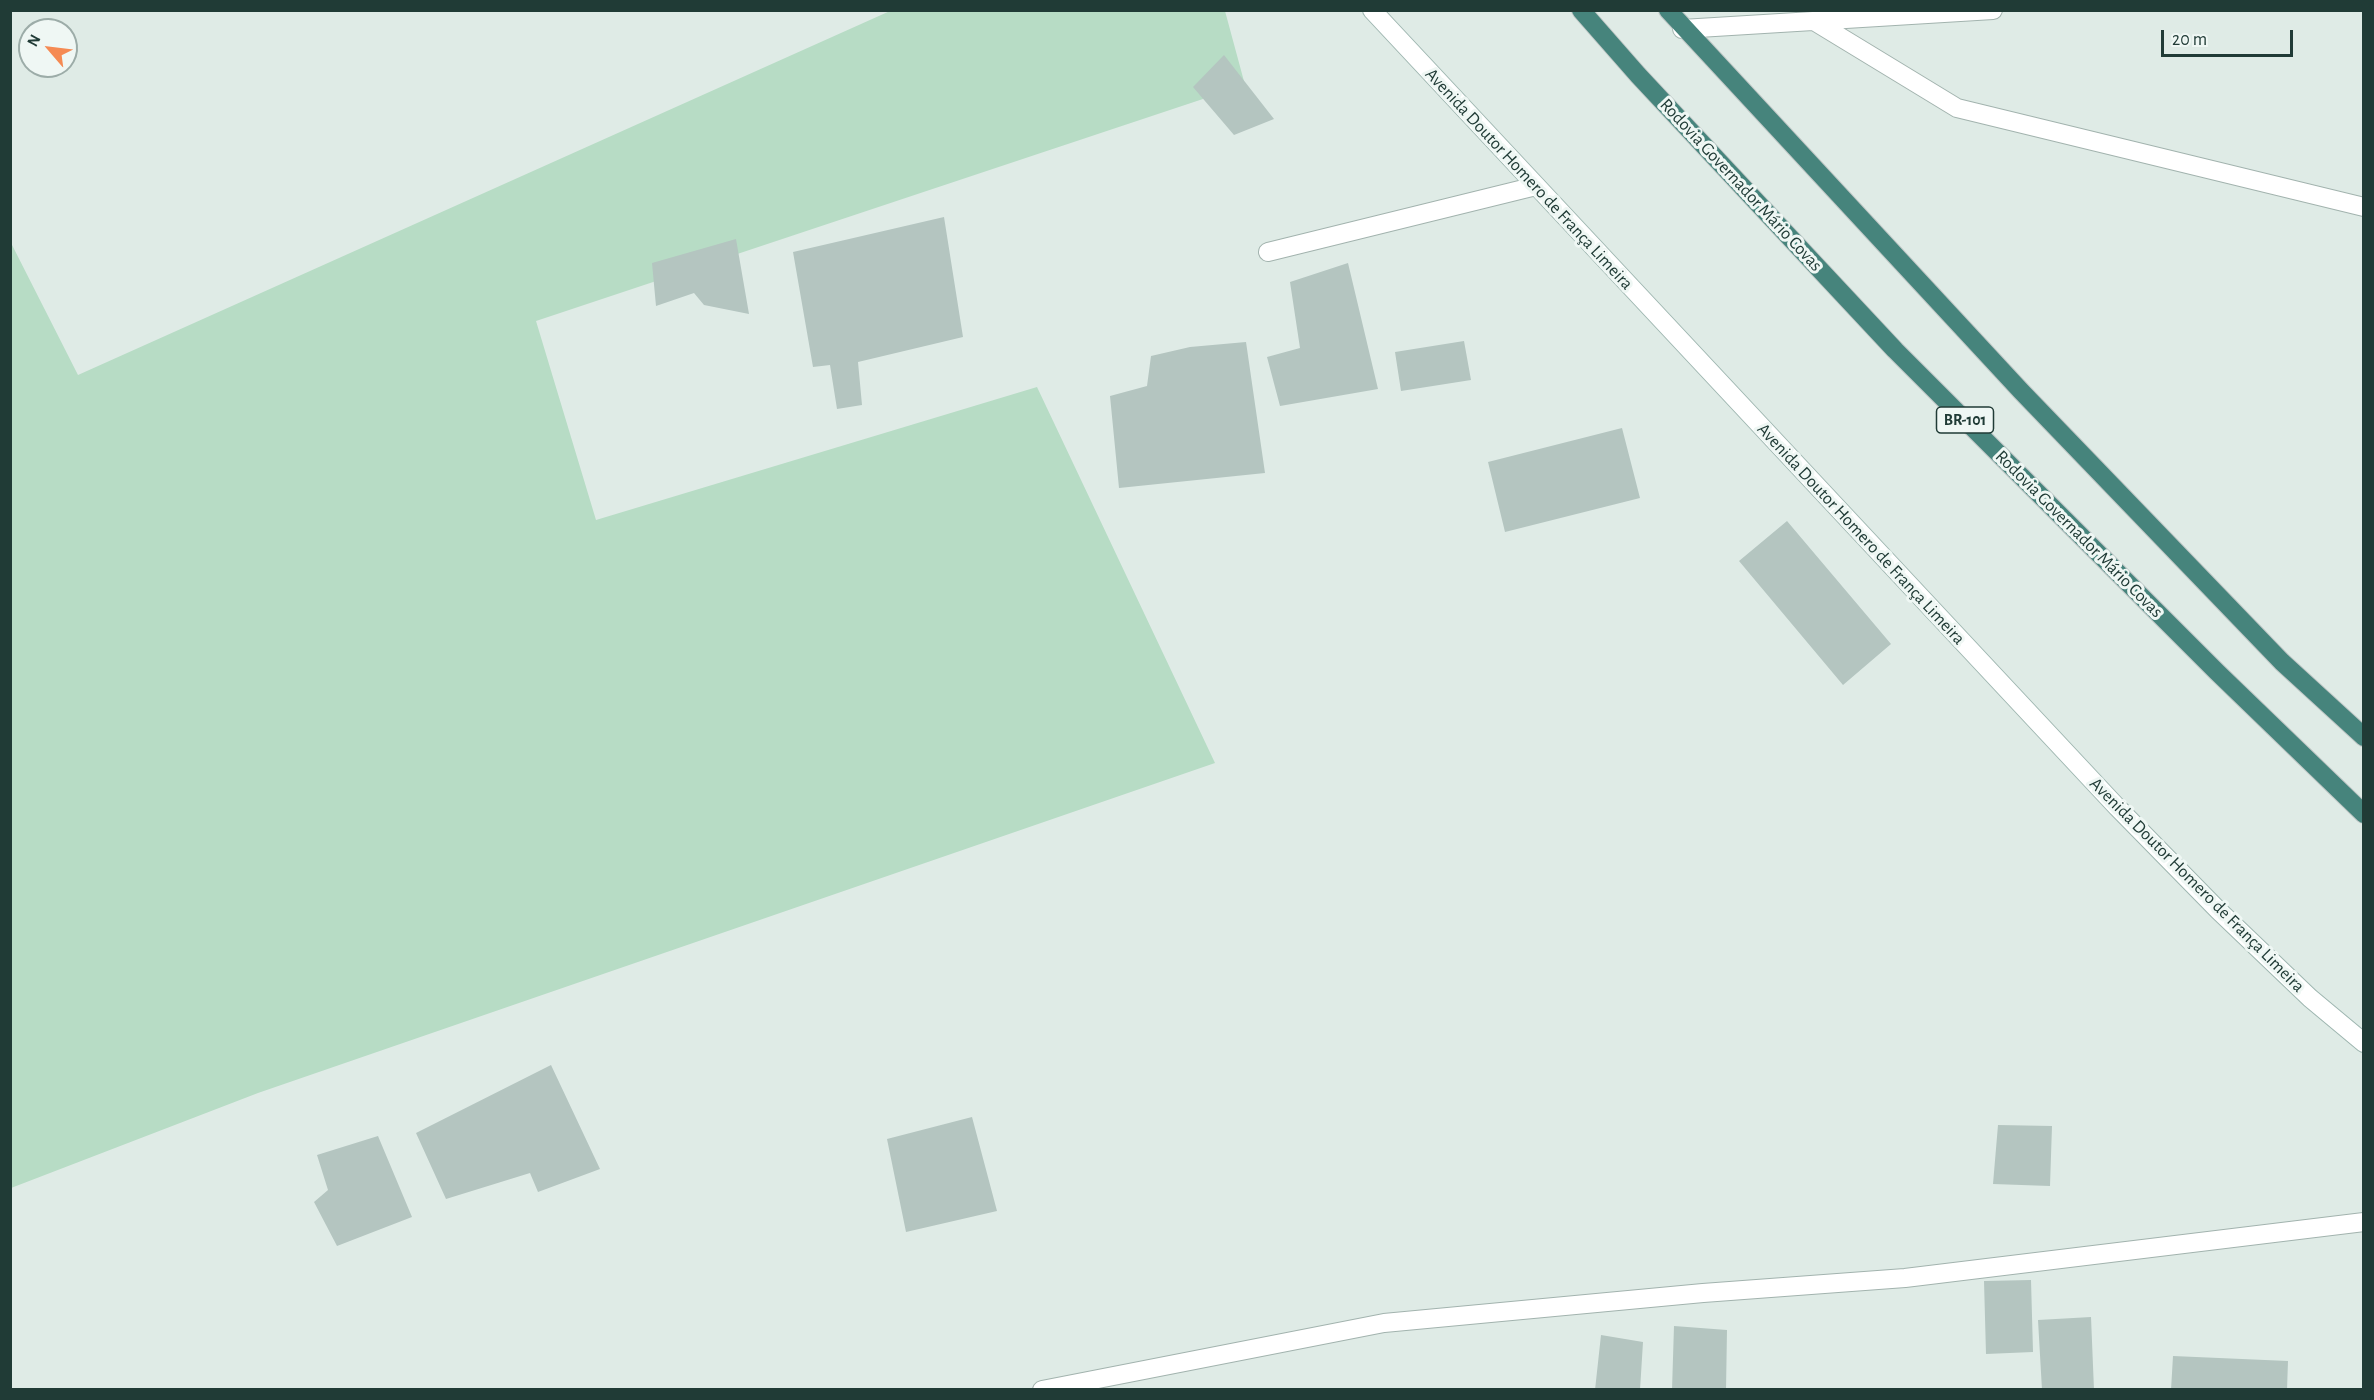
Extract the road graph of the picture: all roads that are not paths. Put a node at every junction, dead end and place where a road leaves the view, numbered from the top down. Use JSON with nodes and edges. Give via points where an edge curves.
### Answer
{"nodes":[{"id":1,"x":1372,"y":10,"type":"edge"},
{"id":2,"x":1581,"y":10,"type":"edge"},
{"id":3,"x":1668,"y":10,"type":"edge"},
{"id":4,"x":1851,"y":10,"type":"edge"},
{"id":5,"x":1993,"y":10,"type":"edge"},
{"id":6,"x":1814,"y":21,"type":"junction"},
{"id":7,"x":1682,"y":29,"type":"junction"},
{"id":8,"x":1536,"y":186,"type":"junction"},
{"id":9,"x":2364,"y":207,"type":"edge"},
{"id":10,"x":1268,"y":252,"type":"dead end"},
{"id":11,"x":2364,"y":738,"type":"edge"},
{"id":12,"x":2364,"y":814,"type":"edge"},
{"id":13,"x":2364,"y":1043,"type":"edge"},
{"id":14,"x":2364,"y":1222,"type":"edge"},
{"id":15,"x":1042,"y":1389,"type":"edge"}],
"edges":[{"from":1,"to":8,"type":"street","name":"Avenida Doutor Homero de França Limeira"},
{"from":2,"to":12,"type":"highway","name":"Rodovia Governador Mário Covas","number":"BR-101","via":[[1895,350]]},
{"from":3,"to":7,"type":"highway"},
{"from":4,"to":6,"type":"street"},
{"from":5,"to":6,"type":"street"},
{"from":6,"to":7,"type":"street"},
{"from":6,"to":9,"type":"street","via":[[1957,108]]},
{"from":7,"to":11,"type":"highway","via":[[2021,391],[2282,662]]},
{"from":8,"to":10,"type":"street"},
{"from":8,"to":13,"type":"street","name":"Avenida Doutor Homero de França Limeira","via":[[2117,807],[2310,998]]},
{"from":14,"to":15,"type":"street","via":[[1905,1278],[1384,1323]]}]}
